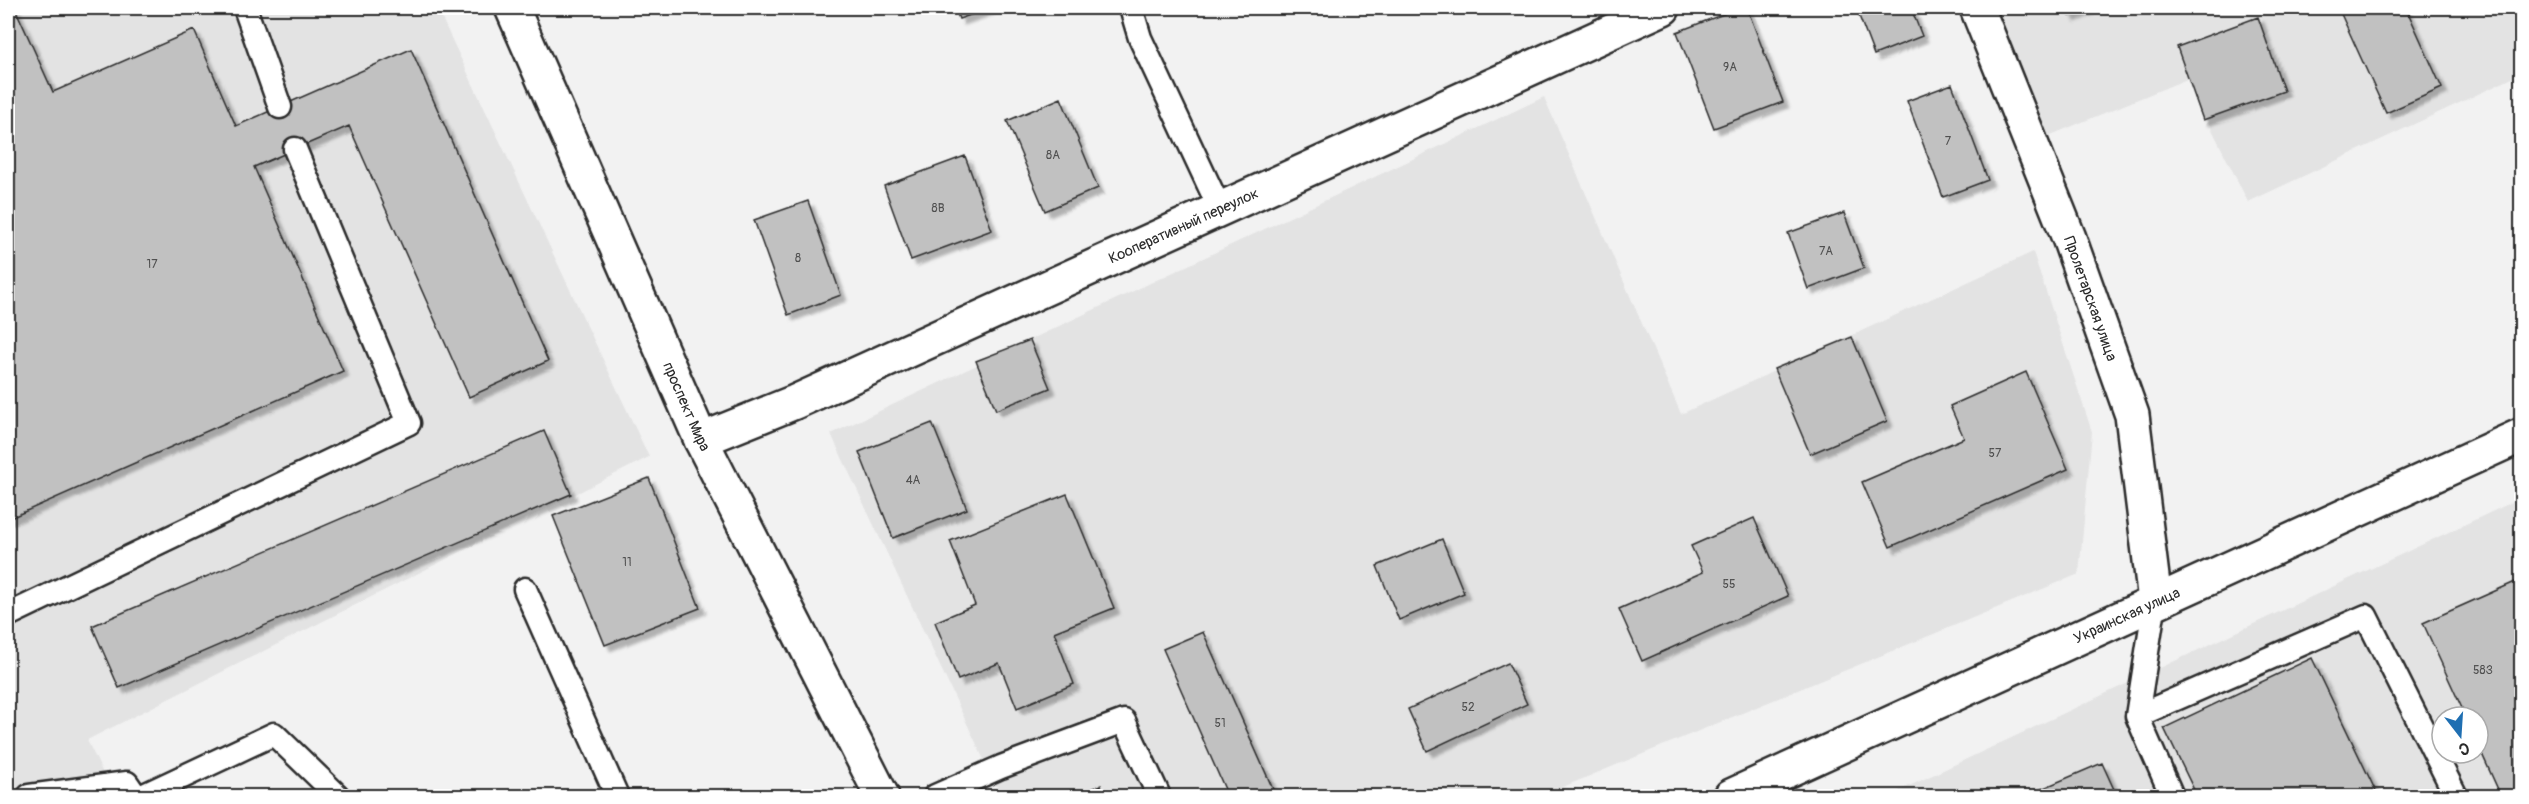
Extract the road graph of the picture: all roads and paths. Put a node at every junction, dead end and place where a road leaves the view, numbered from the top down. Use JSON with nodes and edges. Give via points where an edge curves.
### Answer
{"nodes":[{"id":1,"x":245,"y":8,"type":"edge"},
{"id":2,"x":512,"y":8,"type":"edge"},
{"id":3,"x":1131,"y":8,"type":"edge"},
{"id":4,"x":1663,"y":8,"type":"edge"},
{"id":5,"x":1977,"y":8,"type":"edge"},
{"id":6,"x":280,"y":106,"type":"dead end"},
{"id":7,"x":295,"y":149,"type":"dead end"},
{"id":8,"x":1219,"y":207,"type":"junction"},
{"id":9,"x":2522,"y":435,"type":"edge"},
{"id":10,"x":702,"y":440,"type":"junction"},
{"id":11,"x":525,"y":589,"type":"dead end"},
{"id":12,"x":2155,"y":601,"type":"junction"},
{"id":13,"x":8,"y":615,"type":"edge"},
{"id":14,"x":2137,"y":716,"type":"junction"},
{"id":15,"x":28,"y":796,"type":"edge"},
{"id":16,"x":136,"y":796,"type":"edge"},
{"id":17,"x":142,"y":796,"type":"edge"},
{"id":18,"x":338,"y":796,"type":"edge"},
{"id":19,"x":617,"y":796,"type":"edge"},
{"id":20,"x":882,"y":796,"type":"edge"},
{"id":21,"x":935,"y":796,"type":"edge"},
{"id":22,"x":1159,"y":796,"type":"edge"},
{"id":23,"x":1731,"y":796,"type":"edge"},
{"id":24,"x":2172,"y":796,"type":"edge"},
{"id":25,"x":2456,"y":796,"type":"edge"}],
"edges":[{"from":1,"to":6,"type":"lane"},
{"from":2,"to":10,"type":"main road","name":"проспект Мира"},
{"from":3,"to":8,"type":"lane","via":[[1140,38]]},
{"from":4,"to":8,"type":"main road","name":"Кооперативный переулок"},
{"from":5,"to":12,"type":"main road","name":"Пролетарская улица","via":[[2069,238],[2132,415]]},
{"from":7,"to":13,"type":"lane","via":[[409,423]]},
{"from":8,"to":10,"type":"main road","name":"Кооперативный переулок","via":[[795,402]]},
{"from":9,"to":12,"type":"main road","name":"Украинская улица"},
{"from":10,"to":20,"type":"main road","name":"проспект Мира"},
{"from":11,"to":19,"type":"lane"},
{"from":12,"to":14,"type":"lane"},
{"from":12,"to":23,"type":"main road","name":"Украинская улица"},
{"from":14,"to":24,"type":"lane"},
{"from":14,"to":25,"type":"lane","via":[[2366,616]]},
{"from":15,"to":16,"type":"lane","via":[[127,783]]},
{"from":17,"to":18,"type":"lane","via":[[274,734]]},
{"from":21,"to":22,"type":"lane","via":[[1124,721]]}]}
